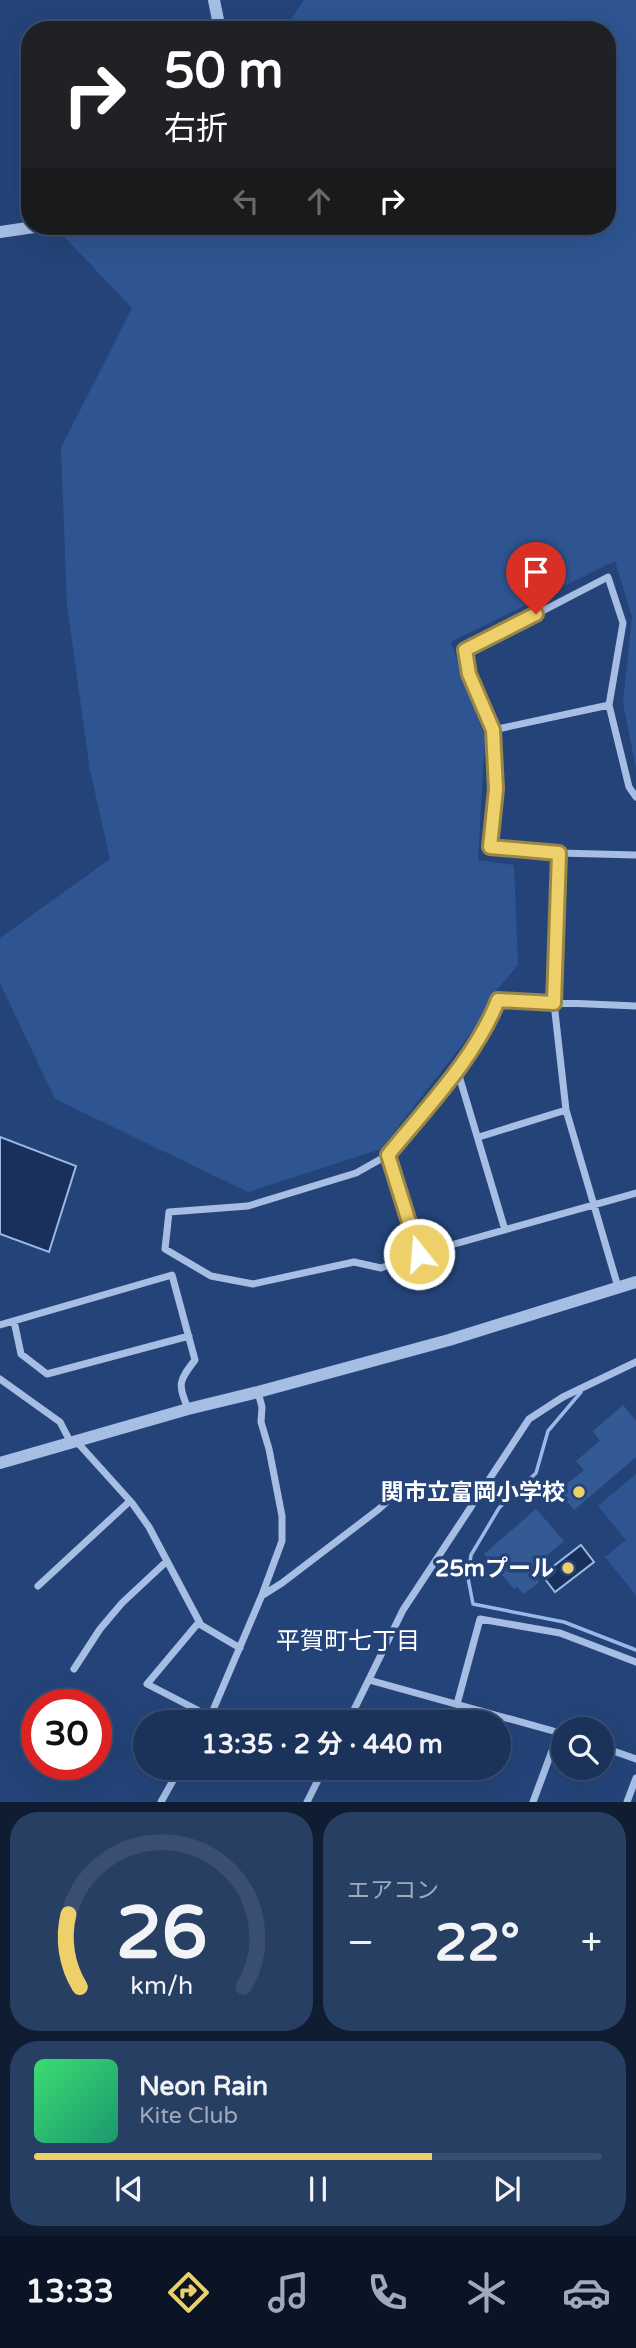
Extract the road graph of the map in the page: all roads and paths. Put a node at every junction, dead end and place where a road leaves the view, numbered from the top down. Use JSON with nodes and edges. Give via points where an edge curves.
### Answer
{"nodes":[{"id":1,"x":214,"y":0,"type":"edge"},
{"id":2,"x":218,"y":21,"type":"edge"},
{"id":3,"x":21,"y":229,"type":"edge"},
{"id":4,"x":0,"y":232,"type":"edge"},
{"id":5,"x":609,"y":705,"type":"junction"},
{"id":6,"x":493,"y":730,"type":"junction"},
{"id":7,"x":636,"y":797,"type":"edge"},
{"id":8,"x":559,"y":853,"type":"junction"},
{"id":9,"x":636,"y":855,"type":"edge"},
{"id":10,"x":554,"y":1003,"type":"junction"},
{"id":11,"x":636,"y":1006,"type":"edge"},
{"id":12,"x":457,"y":1069,"type":"junction"},
{"id":13,"x":566,"y":1110,"type":"junction"},
{"id":14,"x":479,"y":1137,"type":"junction"},
{"id":15,"x":388,"y":1155,"type":"junction"},
{"id":16,"x":636,"y":1193,"type":"edge"},
{"id":17,"x":596,"y":1205,"type":"junction"},
{"id":18,"x":505,"y":1230,"type":"junction"},
{"id":19,"x":419,"y":1254,"type":"junction"},
{"id":20,"x":636,"y":1282,"type":"edge"},
{"id":21,"x":618,"y":1287,"type":"junction"},
{"id":22,"x":14,"y":1321,"type":"junction"},
{"id":23,"x":0,"y":1325,"type":"edge"},
{"id":24,"x":189,"y":1336,"type":"junction"},
{"id":25,"x":636,"y":1362,"type":"edge"},
{"id":26,"x":0,"y":1379,"type":"edge"},
{"id":27,"x":258,"y":1392,"type":"junction"},
{"id":28,"x":188,"y":1409,"type":"junction"},
{"id":29,"x":74,"y":1443,"type":"junction"},
{"id":30,"x":0,"y":1463,"type":"edge"},
{"id":31,"x":405,"y":1485,"type":"dead end"},
{"id":32,"x":130,"y":1501,"type":"junction"},
{"id":33,"x":167,"y":1560,"type":"junction"},
{"id":34,"x":38,"y":1586,"type":"dead end"},
{"id":35,"x":262,"y":1595,"type":"junction"},
{"id":36,"x":199,"y":1622,"type":"junction"},
{"id":37,"x":240,"y":1648,"type":"junction"},
{"id":38,"x":636,"y":1662,"type":"edge"},
{"id":39,"x":74,"y":1670,"type":"dead end"},
{"id":40,"x":369,"y":1680,"type":"junction"},
{"id":41,"x":457,"y":1704,"type":"junction"},
{"id":42,"x":192,"y":1710,"type":"edge"},
{"id":43,"x":214,"y":1710,"type":"edge"},
{"id":44,"x":354,"y":1710,"type":"edge"},
{"id":45,"x":551,"y":1730,"type":"edge"},
{"id":46,"x":614,"y":1751,"type":"edge"},
{"id":47,"x":551,"y":1758,"type":"edge"},
{"id":48,"x":636,"y":1759,"type":"edge"},
{"id":49,"x":636,"y":1778,"type":"edge"},
{"id":50,"x":173,"y":1780,"type":"edge"},
{"id":51,"x":318,"y":1780,"type":"edge"},
{"id":52,"x":161,"y":1802,"type":"edge"},
{"id":53,"x":307,"y":1802,"type":"edge"},
{"id":54,"x":533,"y":1802,"type":"edge"},
{"id":55,"x":627,"y":1802,"type":"edge"}],
"edges":[{"from":1,"to":2,"type":"street"},
{"from":3,"to":4,"type":"street"},
{"from":5,"to":6,"type":"street"},
{"from":5,"to":6,"type":"street","via":[[623,623],[608,577],[465,650],[469,674]]},
{"from":5,"to":7,"type":"street","via":[[629,787]]},
{"from":6,"to":8,"type":"street","via":[[496,789],[490,847]]},
{"from":8,"to":9,"type":"street"},
{"from":8,"to":10,"type":"street"},
{"from":10,"to":11,"type":"street"},
{"from":10,"to":12,"type":"street","via":[[498,1000],[489,1025]]},
{"from":10,"to":13,"type":"street"},
{"from":12,"to":14,"type":"street"},
{"from":12,"to":15,"type":"street"},
{"from":13,"to":14,"type":"street"},
{"from":13,"to":17,"type":"street"},
{"from":14,"to":18,"type":"street"},
{"from":15,"to":19,"type":"street"},
{"from":15,"to":19,"type":"street","via":[[356,1173],[248,1206],[169,1212],[165,1249],[211,1276],[253,1283],[354,1262],[381,1268]]},
{"from":16,"to":17,"type":"street"},
{"from":17,"to":18,"type":"street"},
{"from":17,"to":21,"type":"street"},
{"from":18,"to":19,"type":"street"},
{"from":20,"to":21,"type":"street"},
{"from":21,"to":27,"type":"street","via":[[449,1340]]},
{"from":22,"to":23,"type":"street"},
{"from":22,"to":24,"type":"street","via":[[21,1354],[47,1374]]},
{"from":22,"to":24,"type":"street","via":[[172,1275]]},
{"from":24,"to":28,"type":"street","via":[[195,1360],[181,1378],[180,1388]]},
{"from":25,"to":40,"type":"street","via":[[529,1419],[403,1609]]},
{"from":26,"to":29,"type":"street","via":[[60,1422]]},
{"from":27,"to":28,"type":"street"},
{"from":27,"to":35,"type":"street","via":[[282,1516],[282,1541]]},
{"from":28,"to":29,"type":"street"},
{"from":29,"to":30,"type":"street"},
{"from":29,"to":32,"type":"street"},
{"from":31,"to":35,"type":"street"},
{"from":32,"to":33,"type":"street"},
{"from":32,"to":34,"type":"street"},
{"from":33,"to":36,"type":"street"},
{"from":33,"to":39,"type":"street","via":[[121,1603]]},
{"from":35,"to":37,"type":"street"},
{"from":36,"to":37,"type":"street"},
{"from":36,"to":42,"type":"street","via":[[147,1684]]},
{"from":37,"to":43,"type":"street"},
{"from":38,"to":41,"type":"street","via":[[560,1633],[481,1619]]},
{"from":40,"to":41,"type":"street"},
{"from":40,"to":44,"type":"street"},
{"from":41,"to":45,"type":"street"},
{"from":46,"to":48,"type":"street"},
{"from":47,"to":54,"type":"street"},
{"from":49,"to":55,"type":"street"},
{"from":50,"to":52,"type":"street"},
{"from":51,"to":53,"type":"street"}]}
